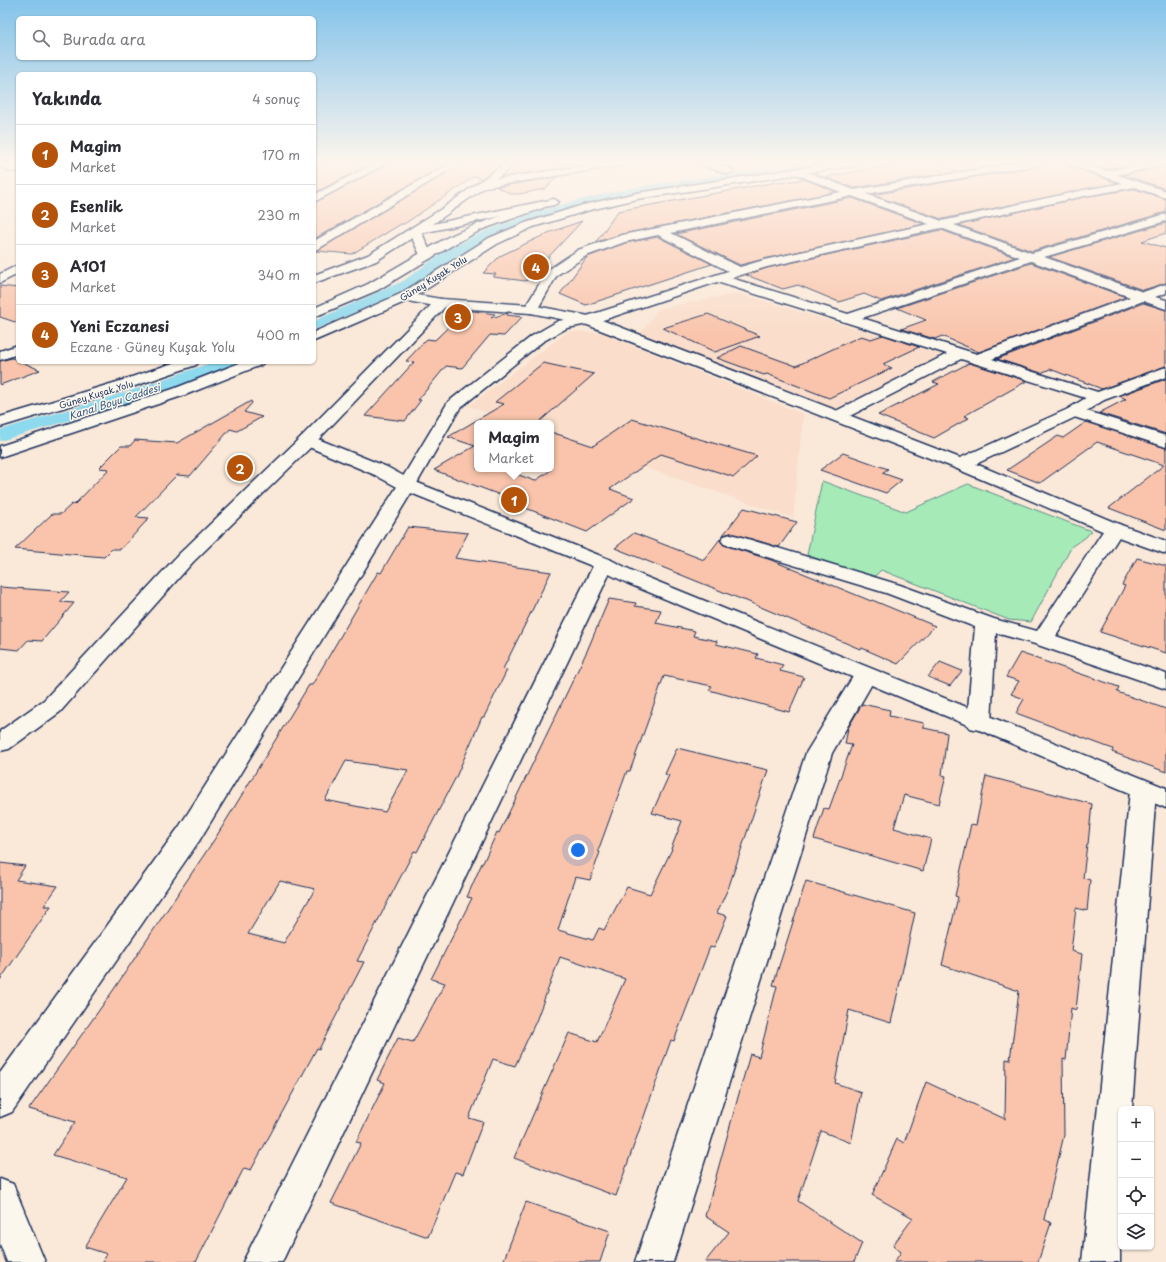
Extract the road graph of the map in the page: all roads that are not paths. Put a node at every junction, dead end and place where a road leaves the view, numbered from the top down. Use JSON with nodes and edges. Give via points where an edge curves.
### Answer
{"nodes":[{"id":1,"x":357,"y":221,"type":"edge"},
{"id":2,"x":430,"y":221,"type":"edge"},
{"id":3,"x":463,"y":221,"type":"edge"},
{"id":4,"x":498,"y":221,"type":"edge"},
{"id":5,"x":542,"y":221,"type":"edge"},
{"id":6,"x":716,"y":221,"type":"edge"},
{"id":7,"x":932,"y":221,"type":"edge"},
{"id":8,"x":955,"y":221,"type":"edge"},
{"id":9,"x":1153,"y":221,"type":"edge"},
{"id":10,"x":941,"y":224,"type":"junction"},
{"id":11,"x":415,"y":231,"type":"junction"},
{"id":12,"x":661,"y":232,"type":"junction"},
{"id":13,"x":316,"y":245,"type":"edge"},
{"id":14,"x":426,"y":256,"type":"junction"},
{"id":15,"x":1031,"y":257,"type":"junction"},
{"id":16,"x":16,"y":270,"type":"edge"},
{"id":17,"x":740,"y":272,"type":"junction"},
{"id":18,"x":717,"y":278,"type":"junction"},
{"id":19,"x":316,"y":279,"type":"edge"},
{"id":20,"x":0,"y":280,"type":"edge"},
{"id":21,"x":1166,"y":288,"type":"edge"},
{"id":22,"x":405,"y":297,"type":"junction"},
{"id":23,"x":1144,"y":297,"type":"junction"},
{"id":24,"x":441,"y":303,"type":"junction"},
{"id":25,"x":1166,"y":305,"type":"edge"},
{"id":26,"x":531,"y":309,"type":"junction"},
{"id":27,"x":316,"y":312,"type":"edge"},
{"id":28,"x":848,"y":318,"type":"junction"},
{"id":29,"x":589,"y":320,"type":"junction"},
{"id":30,"x":316,"y":336,"type":"edge"},
{"id":31,"x":16,"y":350,"type":"edge"},
{"id":32,"x":0,"y":356,"type":"edge"},
{"id":33,"x":969,"y":357,"type":"junction"},
{"id":34,"x":185,"y":364,"type":"edge"},
{"id":35,"x":251,"y":364,"type":"edge"},
{"id":36,"x":1166,"y":372,"type":"edge"},
{"id":37,"x":1098,"y":397,"type":"junction"},
{"id":38,"x":1074,"y":412,"type":"junction"},
{"id":39,"x":838,"y":416,"type":"junction"},
{"id":40,"x":2,"y":421,"type":"edge"},
{"id":41,"x":308,"y":440,"type":"junction"},
{"id":42,"x":1166,"y":442,"type":"edge"},
{"id":43,"x":0,"y":452,"type":"edge"},
{"id":44,"x":961,"y":464,"type":"junction"},
{"id":45,"x":407,"y":485,"type":"junction"},
{"id":46,"x":1114,"y":529,"type":"junction"},
{"id":47,"x":731,"y":540,"type":"dead end"},
{"id":48,"x":1166,"y":548,"type":"edge"},
{"id":49,"x":604,"y":564,"type":"junction"},
{"id":50,"x":986,"y":624,"type":"junction"},
{"id":51,"x":1043,"y":639,"type":"junction"},
{"id":52,"x":865,"y":675,"type":"junction"},
{"id":53,"x":1166,"y":682,"type":"edge"},
{"id":54,"x":978,"y":722,"type":"junction"},
{"id":55,"x":0,"y":743,"type":"edge"},
{"id":56,"x":1154,"y":795,"type":"edge"},
{"id":57,"x":0,"y":1101,"type":"edge"},
{"id":58,"x":0,"y":1197,"type":"edge"},
{"id":59,"x":26,"y":1262,"type":"edge"},
{"id":60,"x":262,"y":1262,"type":"edge"},
{"id":61,"x":654,"y":1262,"type":"edge"},
{"id":62,"x":1101,"y":1262,"type":"edge"}],
"edges":[{"from":1,"to":13,"type":"street"},
{"from":2,"to":11,"type":"street"},
{"from":3,"to":11,"type":"street","name":"Güney Kuşak Yolu"},
{"from":4,"to":14,"type":"street","name":"Güney Kuşak Yolu","via":[[452,240]]},
{"from":5,"to":22,"type":"street","name":"Güney Kuşak Yolu","via":[[493,241]]},
{"from":6,"to":12,"type":"street"},
{"from":7,"to":10,"type":"street"},
{"from":8,"to":10,"type":"street"},
{"from":9,"to":15,"type":"street"},
{"from":10,"to":15,"type":"street"},
{"from":10,"to":17,"type":"street","via":[[764,264]]},
{"from":11,"to":14,"type":"street"},
{"from":11,"to":19,"type":"street","via":[[372,258]]},
{"from":12,"to":17,"type":"street"},
{"from":12,"to":26,"type":"street","via":[[622,239],[582,253],[552,274]]},
{"from":14,"to":27,"type":"street","name":"Güney Kuşak Yolu","via":[[373,287]]},
{"from":15,"to":23,"type":"street"},
{"from":15,"to":28,"type":"street"},
{"from":16,"to":20,"type":"street"},
{"from":17,"to":18,"type":"street"},
{"from":18,"to":28,"type":"street"},
{"from":18,"to":29,"type":"street"},
{"from":21,"to":23,"type":"street"},
{"from":22,"to":24,"type":"street"},
{"from":22,"to":30,"type":"street","name":"Güney Kuşak Yolu"},
{"from":23,"to":25,"type":"street"},
{"from":23,"to":33,"type":"street"},
{"from":24,"to":26,"type":"street"},
{"from":24,"to":41,"type":"street"},
{"from":26,"to":29,"type":"street"},
{"from":28,"to":33,"type":"street"},
{"from":29,"to":39,"type":"street"},
{"from":29,"to":45,"type":"street","via":[[563,324],[538,338],[454,405]]},
{"from":31,"to":32,"type":"street"},
{"from":33,"to":37,"type":"street"},
{"from":33,"to":39,"type":"street"},
{"from":34,"to":40,"type":"street","name":"Güney Kuşak Yolu","via":[[123,386]]},
{"from":35,"to":43,"type":"street","via":[[179,392]]},
{"from":36,"to":37,"type":"street"},
{"from":37,"to":38,"type":"street"},
{"from":38,"to":42,"type":"street"},
{"from":38,"to":44,"type":"street"},
{"from":39,"to":44,"type":"street"},
{"from":41,"to":45,"type":"street"},
{"from":41,"to":55,"type":"street","via":[[186,558],[52,706]]},
{"from":44,"to":46,"type":"street"},
{"from":45,"to":49,"type":"street"},
{"from":45,"to":57,"type":"street","via":[[189,834]]},
{"from":46,"to":48,"type":"street"},
{"from":46,"to":51,"type":"street"},
{"from":47,"to":50,"type":"street","via":[[893,590]]},
{"from":49,"to":52,"type":"street"},
{"from":49,"to":60,"type":"street"},
{"from":50,"to":51,"type":"street"},
{"from":50,"to":54,"type":"street"},
{"from":51,"to":53,"type":"street"},
{"from":52,"to":54,"type":"street"},
{"from":52,"to":61,"type":"street","via":[[819,753]]},
{"from":54,"to":56,"type":"street"},
{"from":56,"to":62,"type":"street"},
{"from":58,"to":59,"type":"street"}]}
